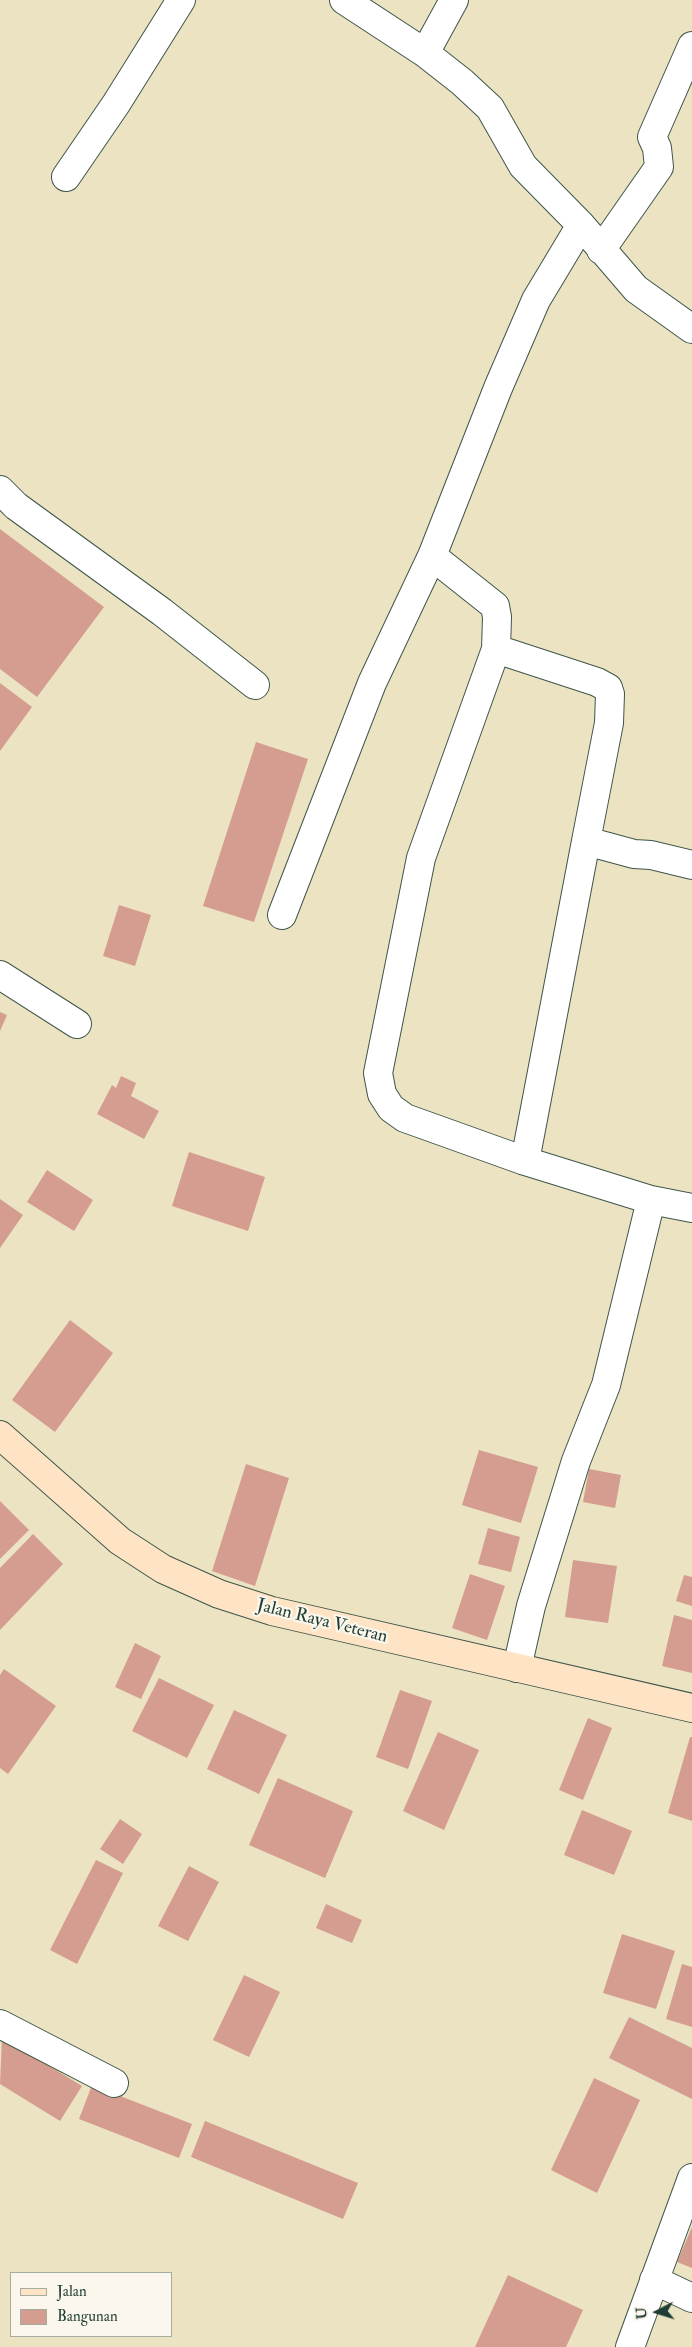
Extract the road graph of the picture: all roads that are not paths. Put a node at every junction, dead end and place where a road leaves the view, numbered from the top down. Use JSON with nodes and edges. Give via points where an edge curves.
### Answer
{"nodes":[{"id":1,"x":181,"y":0,"type":"edge"},
{"id":2,"x":344,"y":0,"type":"edge"},
{"id":3,"x":454,"y":0,"type":"edge"},
{"id":4,"x":692,"y":46,"type":"edge"},
{"id":5,"x":425,"y":53,"type":"junction"},
{"id":6,"x":66,"y":177,"type":"dead end"},
{"id":7,"x":581,"y":225,"type":"junction"},
{"id":8,"x":602,"y":250,"type":"junction"},
{"id":9,"x":692,"y":329,"type":"edge"},
{"id":10,"x":0,"y":490,"type":"edge"},
{"id":11,"x":432,"y":556,"type":"junction"},
{"id":12,"x":496,"y":649,"type":"junction"},
{"id":13,"x":255,"y":685,"type":"dead end"},
{"id":14,"x":586,"y":841,"type":"junction"},
{"id":15,"x":692,"y":866,"type":"edge"},
{"id":16,"x":282,"y":915,"type":"dead end"},
{"id":17,"x":0,"y":975,"type":"edge"},
{"id":18,"x":77,"y":1024,"type":"dead end"},
{"id":19,"x":526,"y":1161,"type":"junction"},
{"id":20,"x":651,"y":1200,"type":"junction"},
{"id":21,"x":692,"y":1208,"type":"edge"},
{"id":22,"x":0,"y":1435,"type":"edge"},
{"id":23,"x":517,"y":1668,"type":"junction"},
{"id":24,"x":692,"y":1708,"type":"edge"},
{"id":25,"x":0,"y":2024,"type":"edge"},
{"id":26,"x":114,"y":2083,"type":"dead end"},
{"id":27,"x":692,"y":2178,"type":"edge"},
{"id":28,"x":654,"y":2280,"type":"junction"},
{"id":29,"x":692,"y":2298,"type":"edge"},
{"id":30,"x":630,"y":2347,"type":"edge"}],
"edges":[{"from":1,"to":6,"type":"street"},
{"from":2,"to":5,"type":"street"},
{"from":3,"to":5,"type":"street"},
{"from":4,"to":8,"type":"street","via":[[652,137],[659,167]]},
{"from":5,"to":7,"type":"street","via":[[490,108],[524,166]]},
{"from":7,"to":8,"type":"street"},
{"from":7,"to":11,"type":"street","via":[[536,300],[494,396]]},
{"from":8,"to":9,"type":"street","via":[[636,290]]},
{"from":10,"to":13,"type":"street","via":[[16,506],[162,612]]},
{"from":11,"to":12,"type":"street","via":[[495,606]]},
{"from":11,"to":16,"type":"street","via":[[372,683]]},
{"from":12,"to":14,"type":"street","via":[[608,688],[609,723]]},
{"from":12,"to":19,"type":"street","via":[[421,858],[378,1073],[382,1094],[391,1108],[405,1118]]},
{"from":14,"to":15,"type":"street"},
{"from":14,"to":19,"type":"street"},
{"from":17,"to":18,"type":"street"},
{"from":19,"to":20,"type":"street"},
{"from":20,"to":21,"type":"street"},
{"from":20,"to":23,"type":"street","via":[[606,1385],[576,1460],[531,1606]]},
{"from":22,"to":23,"type":"street","name":"Jalan Raya Veteran","via":[[120,1541],[163,1569],[219,1594],[272,1611]]},
{"from":23,"to":24,"type":"street","name":"Jalan Raya Veteran"},
{"from":25,"to":26,"type":"street"},
{"from":27,"to":28,"type":"street"},
{"from":28,"to":29,"type":"street"},
{"from":28,"to":30,"type":"street"}]}
